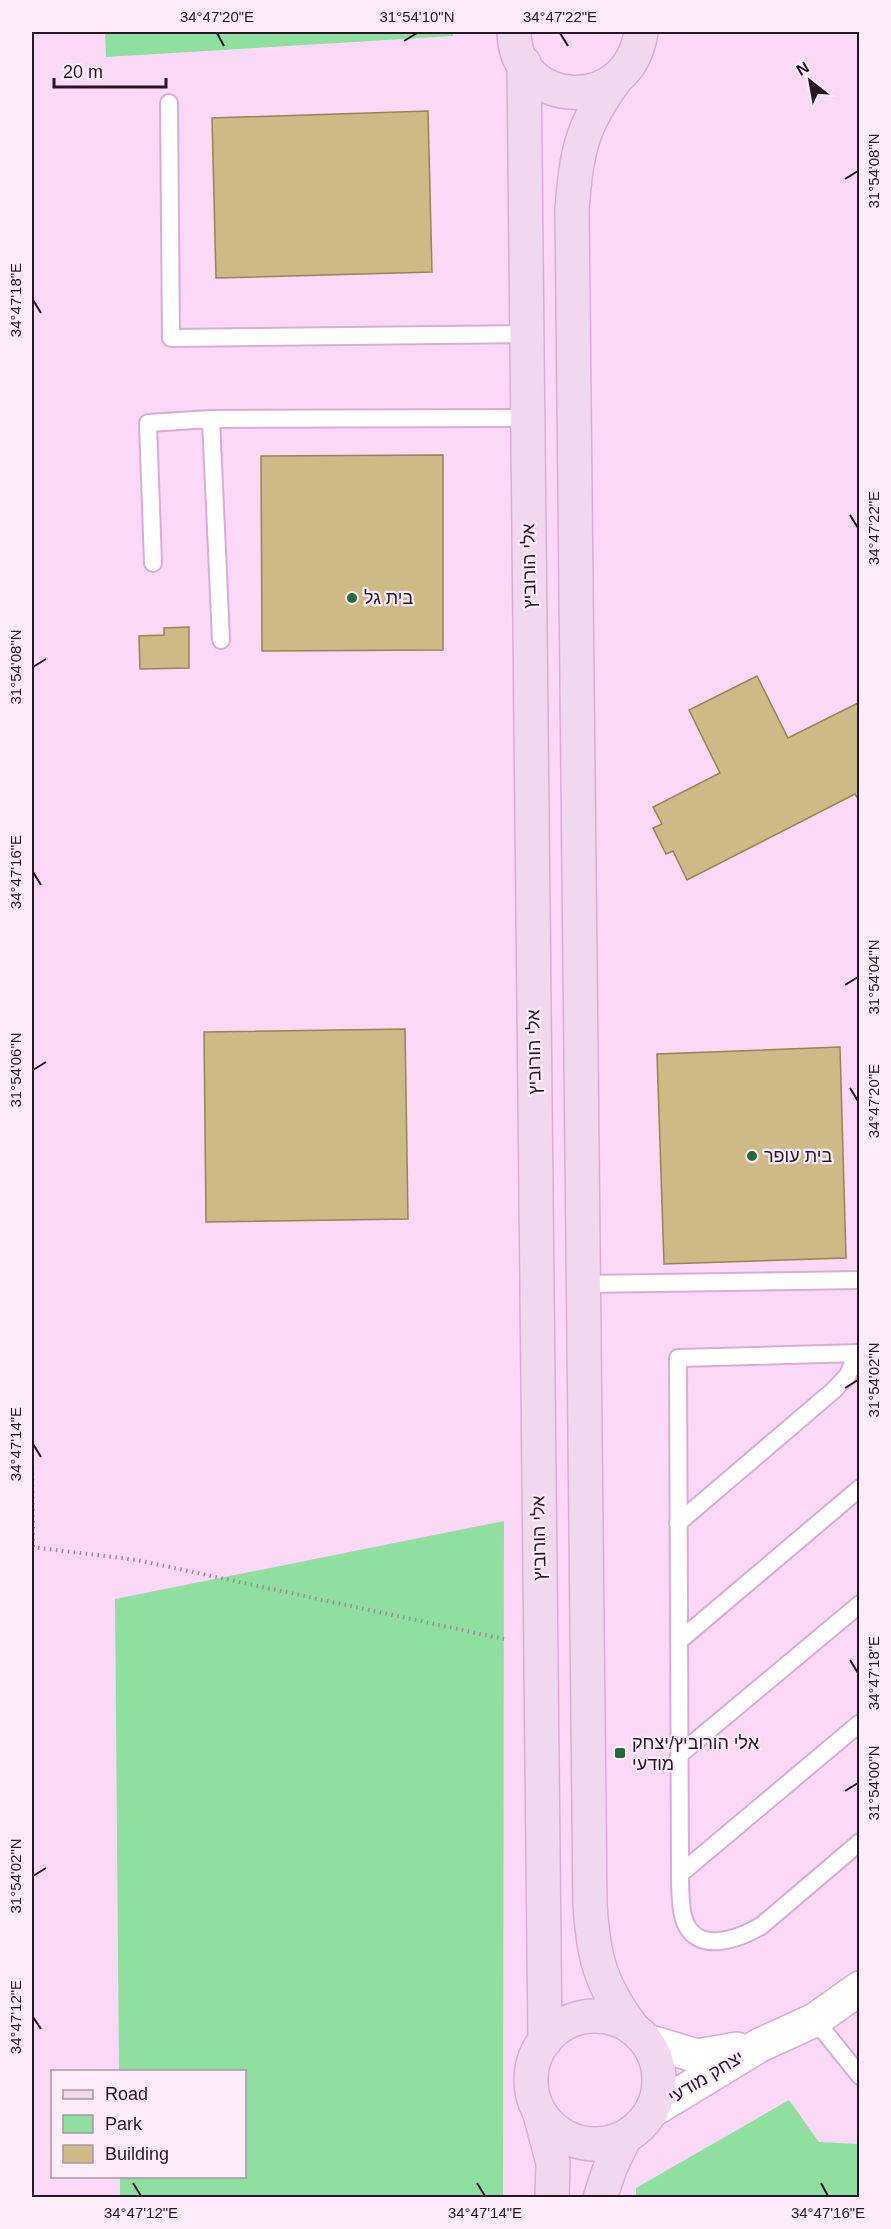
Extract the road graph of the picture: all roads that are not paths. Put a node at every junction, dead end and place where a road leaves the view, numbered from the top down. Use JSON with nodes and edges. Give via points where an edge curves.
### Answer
{"nodes":[{"id":1,"x":514,"y":32,"type":"edge"},
{"id":2,"x":640,"y":32,"type":"edge"},
{"id":3,"x":524,"y":63,"type":"junction"},
{"id":4,"x":616,"y":80,"type":"junction"},
{"id":5,"x":169,"y":103,"type":"dead end"},
{"id":6,"x":526,"y":334,"type":"junction"},
{"id":7,"x":527,"y":418,"type":"junction"},
{"id":8,"x":212,"y":419,"type":"junction"},
{"id":9,"x":153,"y":563,"type":"dead end"},
{"id":10,"x":221,"y":640,"type":"dead end"},
{"id":11,"x":860,"y":1280,"type":"edge"},
{"id":12,"x":583,"y":1284,"type":"junction"},
{"id":13,"x":858,"y":1353,"type":"edge"},
{"id":14,"x":860,"y":1488,"type":"edge"},
{"id":15,"x":678,"y":1523,"type":"junction"},
{"id":16,"x":860,"y":1605,"type":"edge"},
{"id":17,"x":679,"y":1641,"type":"junction"},
{"id":18,"x":860,"y":1723,"type":"edge"},
{"id":19,"x":679,"y":1755,"type":"junction"},
{"id":20,"x":860,"y":1842,"type":"edge"},
{"id":21,"x":680,"y":1874,"type":"junction"},
{"id":22,"x":860,"y":1988,"type":"edge"},
{"id":23,"x":815,"y":2020,"type":"junction"},
{"id":24,"x":639,"y":2034,"type":"junction"},
{"id":25,"x":545,"y":2041,"type":"junction"},
{"id":26,"x":760,"y":2045,"type":"junction"},
{"id":27,"x":860,"y":2076,"type":"edge"},
{"id":28,"x":652,"y":2110,"type":"junction"},
{"id":29,"x":540,"y":2114,"type":"junction"},
{"id":30,"x":625,"y":2137,"type":"junction"},
{"id":31,"x":552,"y":2198,"type":"edge"},
{"id":32,"x":600,"y":2198,"type":"edge"}],
"edges":[{"from":1,"to":3,"type":"street"},
{"from":2,"to":4,"type":"street","via":[[633,58]]},
{"from":3,"to":4,"type":"street","via":[[546,85],[566,92],[597,90]]},
{"from":3,"to":6,"type":"street","name":"אלי הורוביץ"},
{"from":4,"to":12,"type":"street","via":[[596,106],[583,133],[572,210]]},
{"from":5,"to":6,"type":"lane","via":[[171,338]]},
{"from":6,"to":7,"type":"street","name":"אלי הורוביץ"},
{"from":7,"to":8,"type":"lane"},
{"from":7,"to":25,"type":"street","name":"אלי הורוביץ"},
{"from":8,"to":9,"type":"lane","via":[[148,423]]},
{"from":8,"to":10,"type":"lane"},
{"from":11,"to":12,"type":"lane"},
{"from":12,"to":24,"type":"street","via":[[592,1944],[613,2002]]},
{"from":13,"to":15,"type":"lane","via":[[848,1375],[834,1390]]},
{"from":13,"to":15,"type":"lane","via":[[678,1359]]},
{"from":14,"to":17,"type":"lane"},
{"from":15,"to":17,"type":"lane"},
{"from":16,"to":19,"type":"lane"},
{"from":17,"to":19,"type":"lane"},
{"from":18,"to":21,"type":"lane"},
{"from":19,"to":21,"type":"lane"},
{"from":20,"to":21,"type":"lane","via":[[761,1926],[727,1942],[710,1942],[692,1931],[683,1917]]},
{"from":22,"to":23,"type":"street","name":"יצחק מודעי"},
{"from":23,"to":26,"type":"street","name":"יצחק מודעי"},
{"from":23,"to":27,"type":"lane"},
{"from":24,"to":25,"type":"street","via":[[613,2018],[594,2016],[558,2027]]},
{"from":24,"to":26,"type":"street","name":"יצחק מודעי","via":[[697,2056]]},
{"from":24,"to":28,"type":"street","via":[[659,2067],[658,2096]]},
{"from":25,"to":29,"type":"street","via":[[535,2057],[531,2076],[532,2096]]},
{"from":26,"to":28,"type":"street","name":"יצחק מודעי"},
{"from":28,"to":30,"type":"street","via":[[641,2126]]},
{"from":29,"to":30,"type":"street","via":[[569,2139],[606,2144]]},
{"from":29,"to":31,"type":"street","via":[[553,2163]]},
{"from":30,"to":32,"type":"street"}]}
